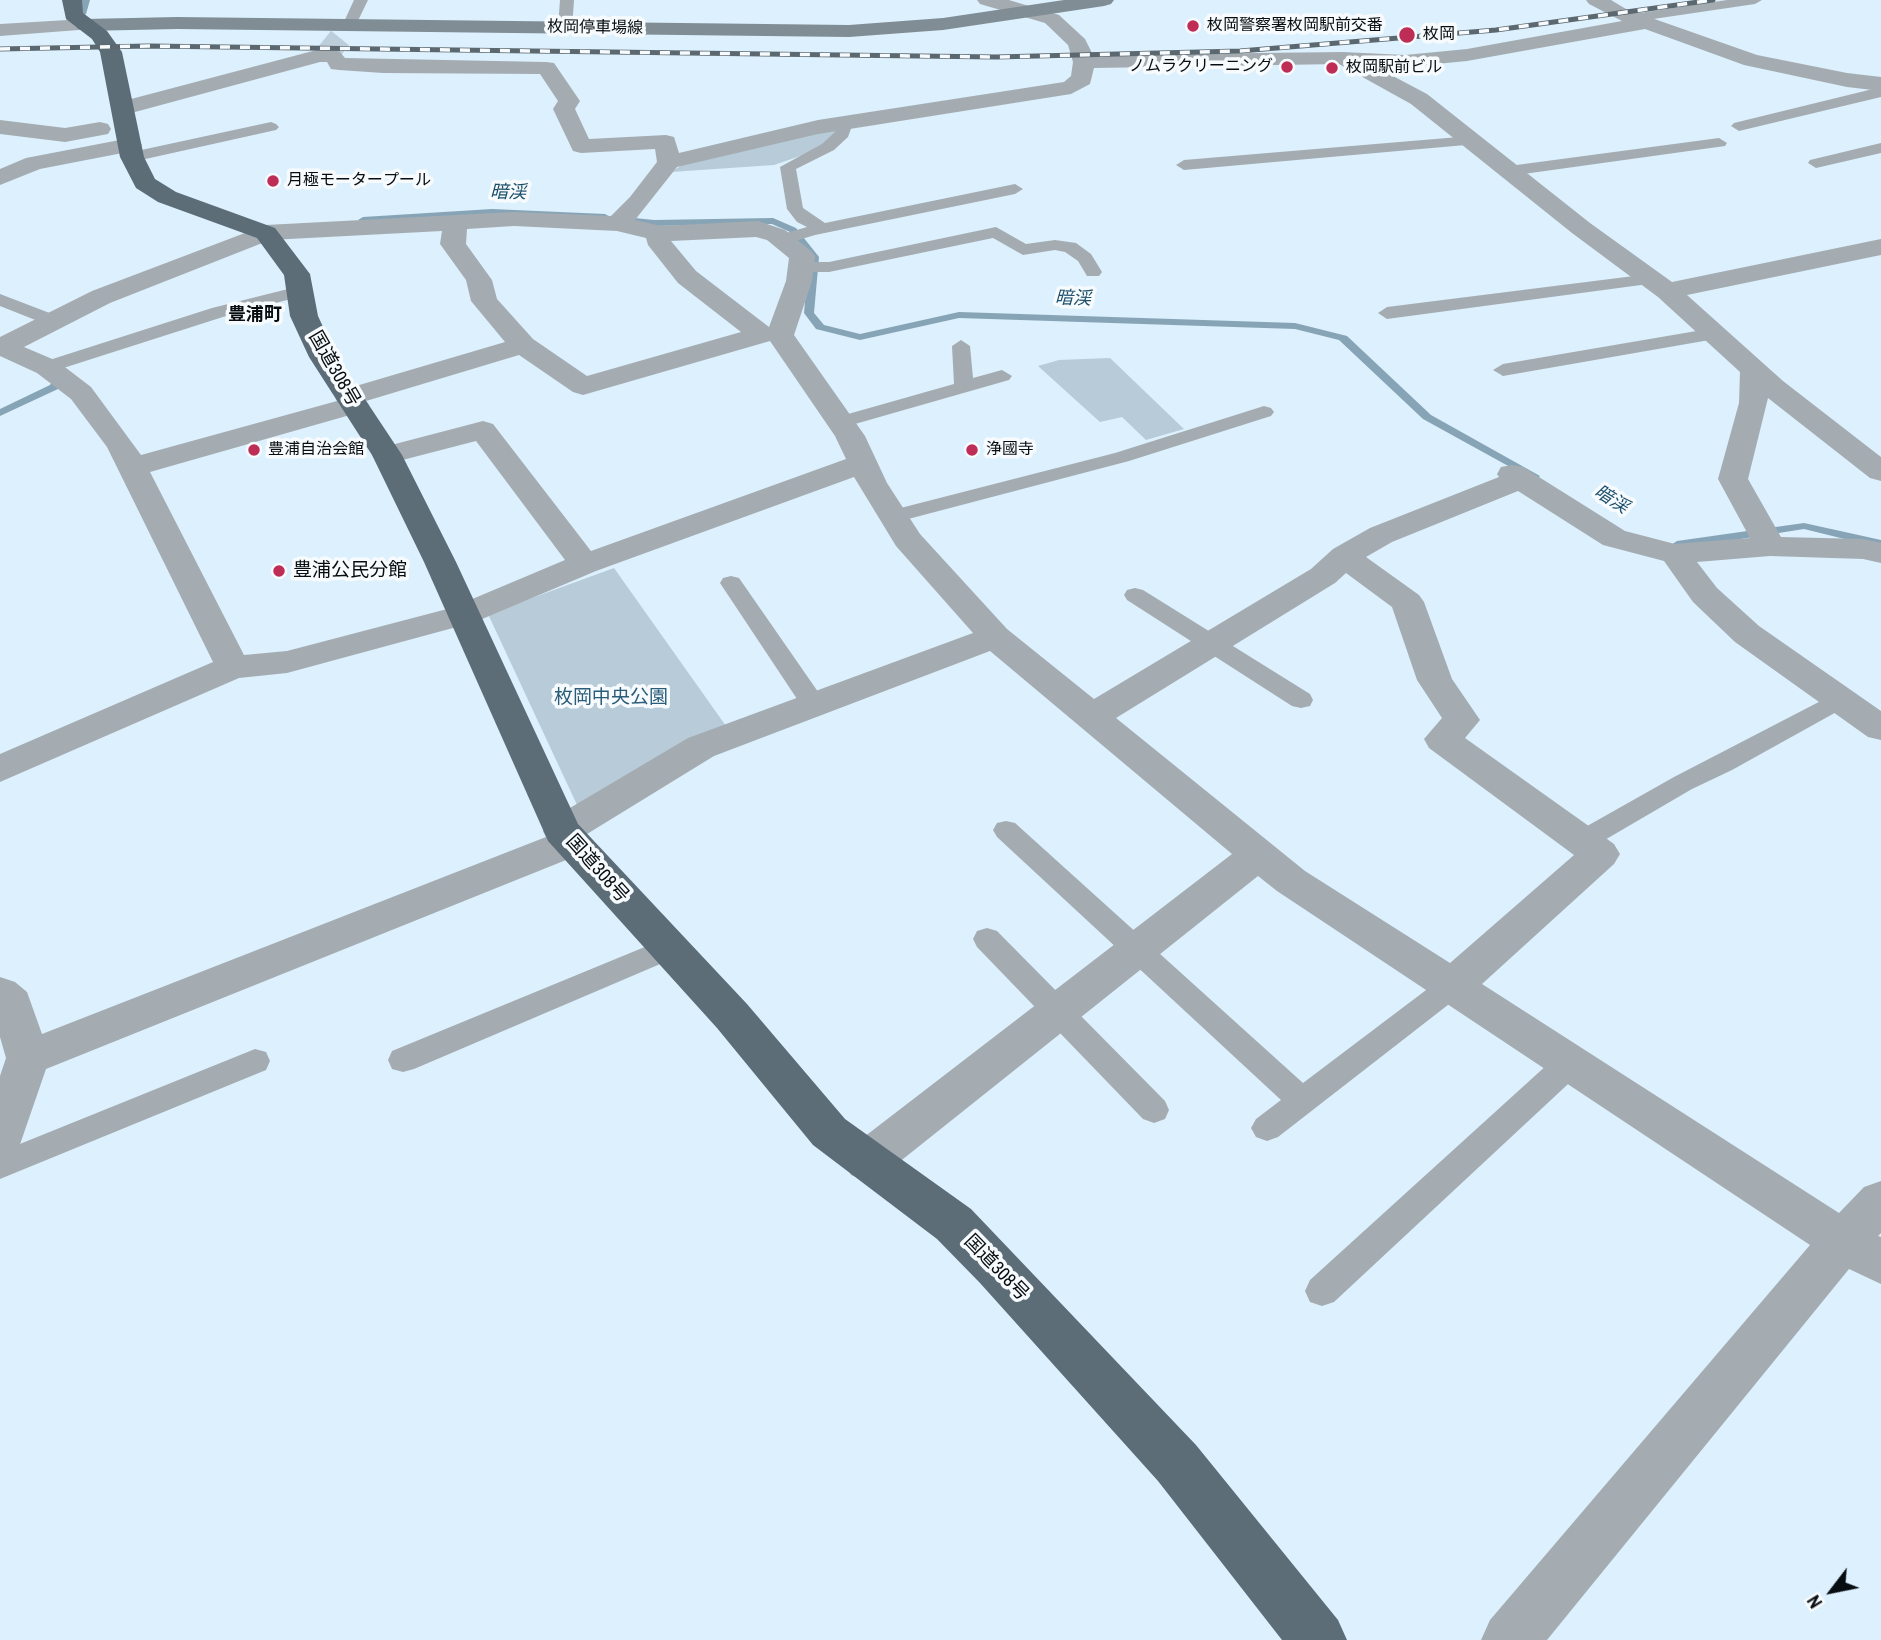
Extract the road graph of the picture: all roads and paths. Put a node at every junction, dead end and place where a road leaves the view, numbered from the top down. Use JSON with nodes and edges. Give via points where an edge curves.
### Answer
{"nodes":[{"id":1,"x":72,"y":0,"type":"edge"},
{"id":2,"x":361,"y":0,"type":"edge"},
{"id":3,"x":567,"y":0,"type":"edge"},
{"id":4,"x":987,"y":0,"type":"edge"},
{"id":5,"x":1104,"y":0,"type":"edge"},
{"id":6,"x":1600,"y":0,"type":"edge"},
{"id":7,"x":1755,"y":0,"type":"edge"},
{"id":8,"x":1030,"y":13,"type":"junction"},
{"id":9,"x":1640,"y":21,"type":"junction"},
{"id":10,"x":85,"y":25,"type":"junction"},
{"id":11,"x":565,"y":28,"type":"junction"},
{"id":12,"x":0,"y":30,"type":"edge"},
{"id":13,"x":335,"y":43,"type":"junction"},
{"id":14,"x":1343,"y":58,"type":"junction"},
{"id":15,"x":1084,"y":62,"type":"junction"},
{"id":16,"x":1881,"y":84,"type":"edge"},
{"id":17,"x":1881,"y":92,"type":"edge"},
{"id":18,"x":845,"y":123,"type":"junction"},
{"id":19,"x":1739,"y":126,"type":"dead end"},
{"id":20,"x":0,"y":127,"type":"edge"},
{"id":21,"x":271,"y":127,"type":"dead end"},
{"id":22,"x":29,"y":131,"type":"junction"},
{"id":23,"x":128,"y":134,"type":"junction"},
{"id":24,"x":1471,"y":141,"type":"junction"},
{"id":25,"x":1719,"y":143,"type":"dead end"},
{"id":26,"x":0,"y":144,"type":"edge"},
{"id":27,"x":1881,"y":148,"type":"edge"},
{"id":28,"x":669,"y":162,"type":"junction"},
{"id":29,"x":1816,"y":163,"type":"dead end"},
{"id":30,"x":1184,"y":165,"type":"dead end"},
{"id":31,"x":1509,"y":171,"type":"junction"},
{"id":32,"x":0,"y":178,"type":"edge"},
{"id":33,"x":1015,"y":189,"type":"dead end"},
{"id":34,"x":622,"y":219,"type":"junction"},
{"id":35,"x":456,"y":221,"type":"junction"},
{"id":36,"x":817,"y":230,"type":"junction"},
{"id":37,"x":266,"y":233,"type":"junction"},
{"id":38,"x":661,"y":234,"type":"junction"},
{"id":39,"x":787,"y":238,"type":"junction"},
{"id":40,"x":1881,"y":247,"type":"edge"},
{"id":41,"x":812,"y":267,"type":"junction"},
{"id":42,"x":1093,"y":272,"type":"dead end"},
{"id":43,"x":1658,"y":285,"type":"junction"},
{"id":44,"x":300,"y":291,"type":"junction"},
{"id":45,"x":0,"y":299,"type":"edge"},
{"id":46,"x":1387,"y":313,"type":"dead end"},
{"id":47,"x":53,"y":321,"type":"junction"},
{"id":48,"x":1714,"y":334,"type":"junction"},
{"id":49,"x":771,"y":335,"type":"junction"},
{"id":50,"x":523,"y":345,"type":"junction"},
{"id":51,"x":961,"y":346,"type":"dead end"},
{"id":52,"x":1,"y":347,"type":"edge"},
{"id":53,"x":47,"y":367,"type":"junction"},
{"id":54,"x":1503,"y":370,"type":"dead end"},
{"id":55,"x":1754,"y":370,"type":"junction"},
{"id":56,"x":1002,"y":376,"type":"dead end"},
{"id":57,"x":964,"y":387,"type":"junction"},
{"id":58,"x":352,"y":401,"type":"junction"},
{"id":59,"x":1264,"y":412,"type":"dead end"},
{"id":60,"x":841,"y":422,"type":"junction"},
{"id":61,"x":387,"y":455,"type":"junction"},
{"id":62,"x":863,"y":463,"type":"junction"},
{"id":63,"x":132,"y":467,"type":"junction"},
{"id":64,"x":1881,"y":472,"type":"edge"},
{"id":65,"x":893,"y":517,"type":"junction"},
{"id":66,"x":1764,"y":536,"type":"junction"},
{"id":67,"x":1881,"y":553,"type":"edge"},
{"id":68,"x":1675,"y":554,"type":"junction"},
{"id":69,"x":1344,"y":556,"type":"junction"},
{"id":70,"x":584,"y":564,"type":"junction"},
{"id":71,"x":731,"y":583,"type":"dead end"},
{"id":72,"x":1135,"y":595,"type":"dead end"},
{"id":73,"x":463,"y":615,"type":"junction"},
{"id":74,"x":995,"y":637,"type":"junction"},
{"id":75,"x":1213,"y":645,"type":"junction"},
{"id":76,"x":233,"y":667,"type":"junction"},
{"id":77,"x":1840,"y":699,"type":"junction"},
{"id":78,"x":1301,"y":700,"type":"dead end"},
{"id":79,"x":814,"y":705,"type":"junction"},
{"id":80,"x":1093,"y":716,"type":"junction"},
{"id":81,"x":1881,"y":728,"type":"edge"},
{"id":82,"x":0,"y":769,"type":"edge"},
{"id":83,"x":1006,"y":830,"type":"dead end"},
{"id":84,"x":567,"y":837,"type":"junction"},
{"id":85,"x":1582,"y":841,"type":"junction"},
{"id":86,"x":1258,"y":855,"type":"junction"},
{"id":87,"x":987,"y":939,"type":"dead end"},
{"id":88,"x":669,"y":948,"type":"junction"},
{"id":89,"x":1135,"y":951,"type":"junction"},
{"id":90,"x":1452,"y":986,"type":"junction"},
{"id":91,"x":0,"y":994,"type":"edge"},
{"id":92,"x":1058,"y":1012,"type":"junction"},
{"id":93,"x":29,"y":1058,"type":"junction"},
{"id":94,"x":403,"y":1060,"type":"dead end"},
{"id":95,"x":255,"y":1061,"type":"dead end"},
{"id":96,"x":1570,"y":1063,"type":"junction"},
{"id":97,"x":1302,"y":1101,"type":"junction"},
{"id":98,"x":1154,"y":1110,"type":"dead end"},
{"id":99,"x":1267,"y":1128,"type":"dead end"},
{"id":100,"x":0,"y":1142,"type":"edge"},
{"id":101,"x":867,"y":1161,"type":"junction"},
{"id":102,"x":0,"y":1166,"type":"edge"},
{"id":103,"x":1881,"y":1201,"type":"edge"},
{"id":104,"x":1862,"y":1252,"type":"edge"},
{"id":105,"x":1322,"y":1291,"type":"dead end"},
{"id":106,"x":1318,"y":1640,"type":"edge"},
{"id":107,"x":1510,"y":1640,"type":"edge"}],
"edges":[{"from":1,"to":10,"type":"highway","via":[[73,15]]},
{"from":2,"to":13,"type":"lane"},
{"from":3,"to":11,"type":"lane"},
{"from":4,"to":8,"type":"street"},
{"from":5,"to":8,"type":"main road","name":"枚岡停車場線"},
{"from":6,"to":9,"type":"street"},
{"from":7,"to":9,"type":"lane"},
{"from":8,"to":11,"type":"main road","name":"枚岡停車場線","via":[[849,31]]},
{"from":8,"to":15,"type":"street","via":[[1052,19],[1061,27],[1078,43]]},
{"from":9,"to":14,"type":"street","via":[[1467,55],[1405,61]]},
{"from":9,"to":16,"type":"street","via":[[1752,60]]},
{"from":10,"to":12,"type":"street"},
{"from":10,"to":13,"type":"main road","name":"枚岡停車場線"},
{"from":10,"to":23,"type":"highway","via":[[100,35],[111,52]]},
{"from":11,"to":13,"type":"main road","name":"枚岡停車場線"},
{"from":13,"to":23,"type":"street"},
{"from":13,"to":28,"type":"street","via":[[333,56],[339,64],[546,68],[569,101],[564,109],[581,146],[666,142]]},
{"from":14,"to":15,"type":"street"},
{"from":14,"to":24,"type":"street","via":[[1419,99]]},
{"from":15,"to":18,"type":"street","via":[[1082,79],[1071,87]]},
{"from":17,"to":19,"type":"lane"},
{"from":18,"to":28,"type":"street"},
{"from":18,"to":36,"type":"lane","via":[[842,134],[828,147],[788,167],[795,208]]},
{"from":20,"to":22,"type":"street"},
{"from":21,"to":23,"type":"lane"},
{"from":22,"to":23,"type":"street"},
{"from":22,"to":26,"type":"street"},
{"from":23,"to":32,"type":"street"},
{"from":23,"to":37,"type":"highway","via":[[145,183],[167,197]]},
{"from":24,"to":30,"type":"lane"},
{"from":24,"to":31,"type":"street"},
{"from":25,"to":31,"type":"lane"},
{"from":27,"to":29,"type":"lane"},
{"from":28,"to":34,"type":"street"},
{"from":31,"to":43,"type":"street"},
{"from":33,"to":36,"type":"lane"},
{"from":34,"to":35,"type":"street"},
{"from":34,"to":38,"type":"street"},
{"from":35,"to":37,"type":"street"},
{"from":35,"to":50,"type":"street","via":[[453,244],[479,280],[484,301]]},
{"from":36,"to":39,"type":"lane"},
{"from":37,"to":44,"type":"highway","name":"国道308号","via":[[297,274]]},
{"from":37,"to":47,"type":"street","via":[[102,296]]},
{"from":38,"to":39,"type":"street","via":[[758,229]]},
{"from":38,"to":49,"type":"street","via":[[657,240],[687,277]]},
{"from":39,"to":41,"type":"street"},
{"from":40,"to":43,"type":"street"},
{"from":41,"to":42,"type":"lane","via":[[996,232],[1023,250],[1070,247],[1085,258]]},
{"from":41,"to":49,"type":"street","via":[[799,281]]},
{"from":43,"to":46,"type":"lane"},
{"from":43,"to":48,"type":"street"},
{"from":44,"to":53,"type":"lane"},
{"from":44,"to":58,"type":"highway","name":"国道308号","via":[[304,316],[323,357]]},
{"from":45,"to":47,"type":"lane"},
{"from":47,"to":52,"type":"street"},
{"from":48,"to":54,"type":"lane"},
{"from":48,"to":55,"type":"street"},
{"from":49,"to":50,"type":"street","via":[[583,386]]},
{"from":49,"to":60,"type":"street"},
{"from":50,"to":58,"type":"street"},
{"from":51,"to":57,"type":"lane"},
{"from":52,"to":53,"type":"street"},
{"from":53,"to":63,"type":"street","via":[[81,393]]},
{"from":55,"to":64,"type":"street"},
{"from":55,"to":66,"type":"street","via":[[1754,403],[1733,479]]},
{"from":56,"to":57,"type":"lane"},
{"from":57,"to":60,"type":"lane"},
{"from":58,"to":61,"type":"highway","name":"国道308号"},
{"from":58,"to":63,"type":"street"},
{"from":59,"to":65,"type":"lane","via":[[1122,457]]},
{"from":60,"to":62,"type":"street"},
{"from":61,"to":70,"type":"street","via":[[483,430]]},
{"from":61,"to":73,"type":"highway","name":"国道308号"},
{"from":62,"to":65,"type":"street"},
{"from":62,"to":70,"type":"street"},
{"from":63,"to":76,"type":"street"},
{"from":65,"to":74,"type":"street","via":[[907,539]]},
{"from":66,"to":67,"type":"street"},
{"from":66,"to":68,"type":"street"},
{"from":68,"to":69,"type":"street","via":[[1614,538],[1516,476]]},
{"from":68,"to":77,"type":"street","via":[[1705,595],[1747,634]]},
{"from":69,"to":75,"type":"street","via":[[1323,576]]},
{"from":69,"to":85,"type":"street","via":[[1408,602],[1435,680],[1462,720],[1441,739]]},
{"from":70,"to":73,"type":"street"},
{"from":71,"to":79,"type":"lane"},
{"from":72,"to":75,"type":"lane"},
{"from":73,"to":76,"type":"street","via":[[287,662]]},
{"from":73,"to":84,"type":"highway","name":"国道308号"},
{"from":74,"to":79,"type":"street"},
{"from":74,"to":80,"type":"street"},
{"from":75,"to":78,"type":"lane"},
{"from":75,"to":80,"type":"street"},
{"from":76,"to":82,"type":"street"},
{"from":77,"to":81,"type":"street"},
{"from":77,"to":85,"type":"lane"},
{"from":79,"to":84,"type":"street","via":[[701,747]]},
{"from":80,"to":86,"type":"street"},
{"from":83,"to":89,"type":"lane"},
{"from":84,"to":88,"type":"highway","name":"国道308号"},
{"from":84,"to":93,"type":"street"},
{"from":85,"to":90,"type":"street","via":[[1600,854]]},
{"from":86,"to":89,"type":"street"},
{"from":86,"to":90,"type":"street"},
{"from":87,"to":92,"type":"lane"},
{"from":88,"to":94,"type":"lane"},
{"from":88,"to":101,"type":"highway","name":"国道308号","via":[[733,1016],[829,1132]]},
{"from":89,"to":92,"type":"street"},
{"from":89,"to":97,"type":"lane"},
{"from":90,"to":96,"type":"street"},
{"from":90,"to":97,"type":"lane"},
{"from":91,"to":93,"type":"street","via":[[12,1004]]},
{"from":92,"to":98,"type":"lane"},
{"from":92,"to":101,"type":"street"},
{"from":93,"to":100,"type":"street"},
{"from":95,"to":102,"type":"lane"},
{"from":96,"to":104,"type":"street"},
{"from":96,"to":105,"type":"lane"},
{"from":97,"to":99,"type":"lane"},
{"from":101,"to":106,"type":"highway","name":"国道308号","via":[[954,1224],[998,1268],[1177,1463]]},
{"from":103,"to":104,"type":"street"},
{"from":104,"to":107,"type":"street"}]}
